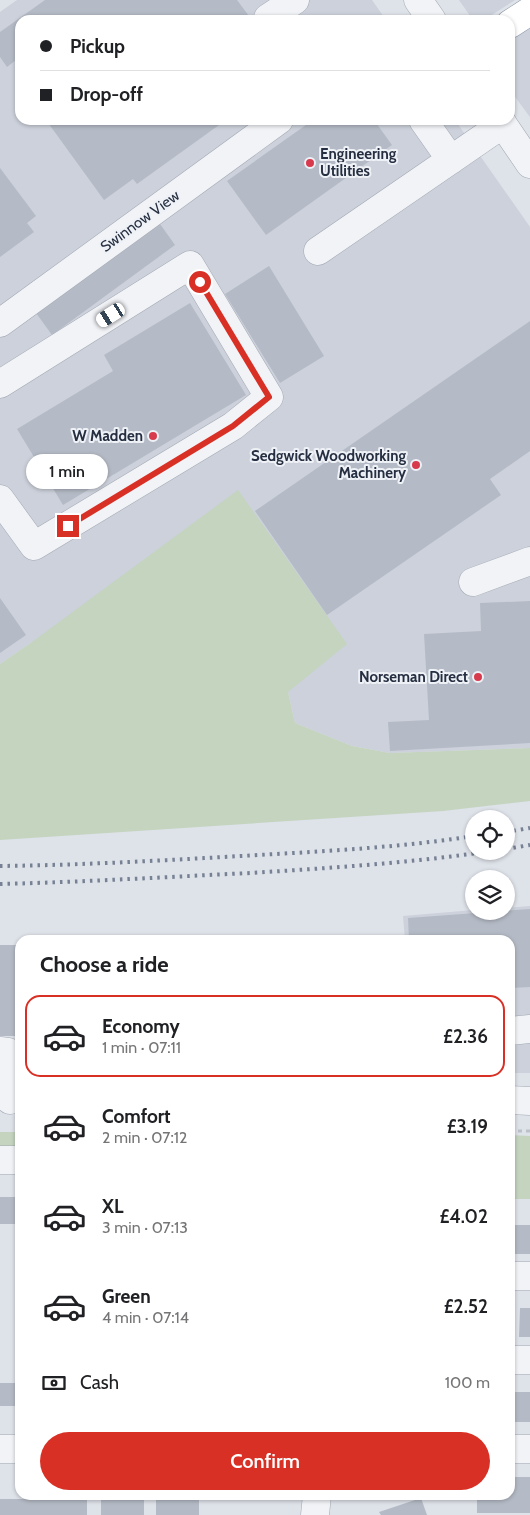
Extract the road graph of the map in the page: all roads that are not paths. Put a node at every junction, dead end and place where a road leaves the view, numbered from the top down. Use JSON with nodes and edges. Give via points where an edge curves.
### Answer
{"nodes":[{"id":1,"x":296,"y":0,"type":"edge"},
{"id":2,"x":530,"y":11,"type":"edge"},
{"id":3,"x":273,"y":15,"type":"edge"},
{"id":4,"x":515,"y":21,"type":"edge"},
{"id":5,"x":273,"y":125,"type":"edge"},
{"id":6,"x":426,"y":125,"type":"edge"},
{"id":7,"x":497,"y":125,"type":"edge"},
{"id":8,"x":503,"y":125,"type":"edge"},
{"id":9,"x":451,"y":160,"type":"junction"},
{"id":10,"x":530,"y":164,"type":"edge"},
{"id":11,"x":318,"y":251,"type":"dead end"},
{"id":12,"x":0,"y":323,"type":"edge"},
{"id":13,"x":0,"y":384,"type":"edge"},
{"id":14,"x":0,"y":499,"type":"edge"},
{"id":15,"x":530,"y":561,"type":"edge"},
{"id":16,"x":473,"y":582,"type":"dead end"},
{"id":17,"x":530,"y":1029,"type":"edge"},
{"id":18,"x":515,"y":1030,"type":"edge"},
{"id":19,"x":0,"y":1051,"type":"edge"},
{"id":20,"x":10,"y":1100,"type":"edge"},
{"id":21,"x":515,"y":1100,"type":"edge"},
{"id":22,"x":530,"y":1101,"type":"edge"},
{"id":23,"x":0,"y":1160,"type":"edge"},
{"id":24,"x":15,"y":1160,"type":"edge"},
{"id":25,"x":515,"y":1276,"type":"edge"},
{"id":26,"x":530,"y":1276,"type":"edge"},
{"id":27,"x":515,"y":1360,"type":"edge"},
{"id":28,"x":530,"y":1360,"type":"edge"},
{"id":29,"x":0,"y":1449,"type":"edge"},
{"id":30,"x":15,"y":1449,"type":"edge"},
{"id":31,"x":515,"y":1449,"type":"edge"},
{"id":32,"x":530,"y":1450,"type":"edge"},
{"id":33,"x":316,"y":1500,"type":"edge"},
{"id":34,"x":315,"y":1515,"type":"edge"}],
"edges":[{"from":1,"to":3,"type":"street"},
{"from":2,"to":4,"type":"highway"},
{"from":5,"to":12,"type":"street","name":"Swinnow View"},
{"from":6,"to":9,"type":"street"},
{"from":7,"to":9,"type":"street"},
{"from":8,"to":10,"type":"street"},
{"from":9,"to":11,"type":"street"},
{"from":13,"to":14,"type":"street","via":[[190,265],[269,397],[233,426],[34,546]]},
{"from":15,"to":16,"type":"street"},
{"from":17,"to":18,"type":"street"},
{"from":19,"to":20,"type":"street","via":[[8,1052]]},
{"from":21,"to":22,"type":"street"},
{"from":23,"to":24,"type":"street"},
{"from":25,"to":26,"type":"street"},
{"from":27,"to":28,"type":"street"},
{"from":29,"to":30,"type":"street"},
{"from":31,"to":32,"type":"street"},
{"from":33,"to":34,"type":"street"}]}
